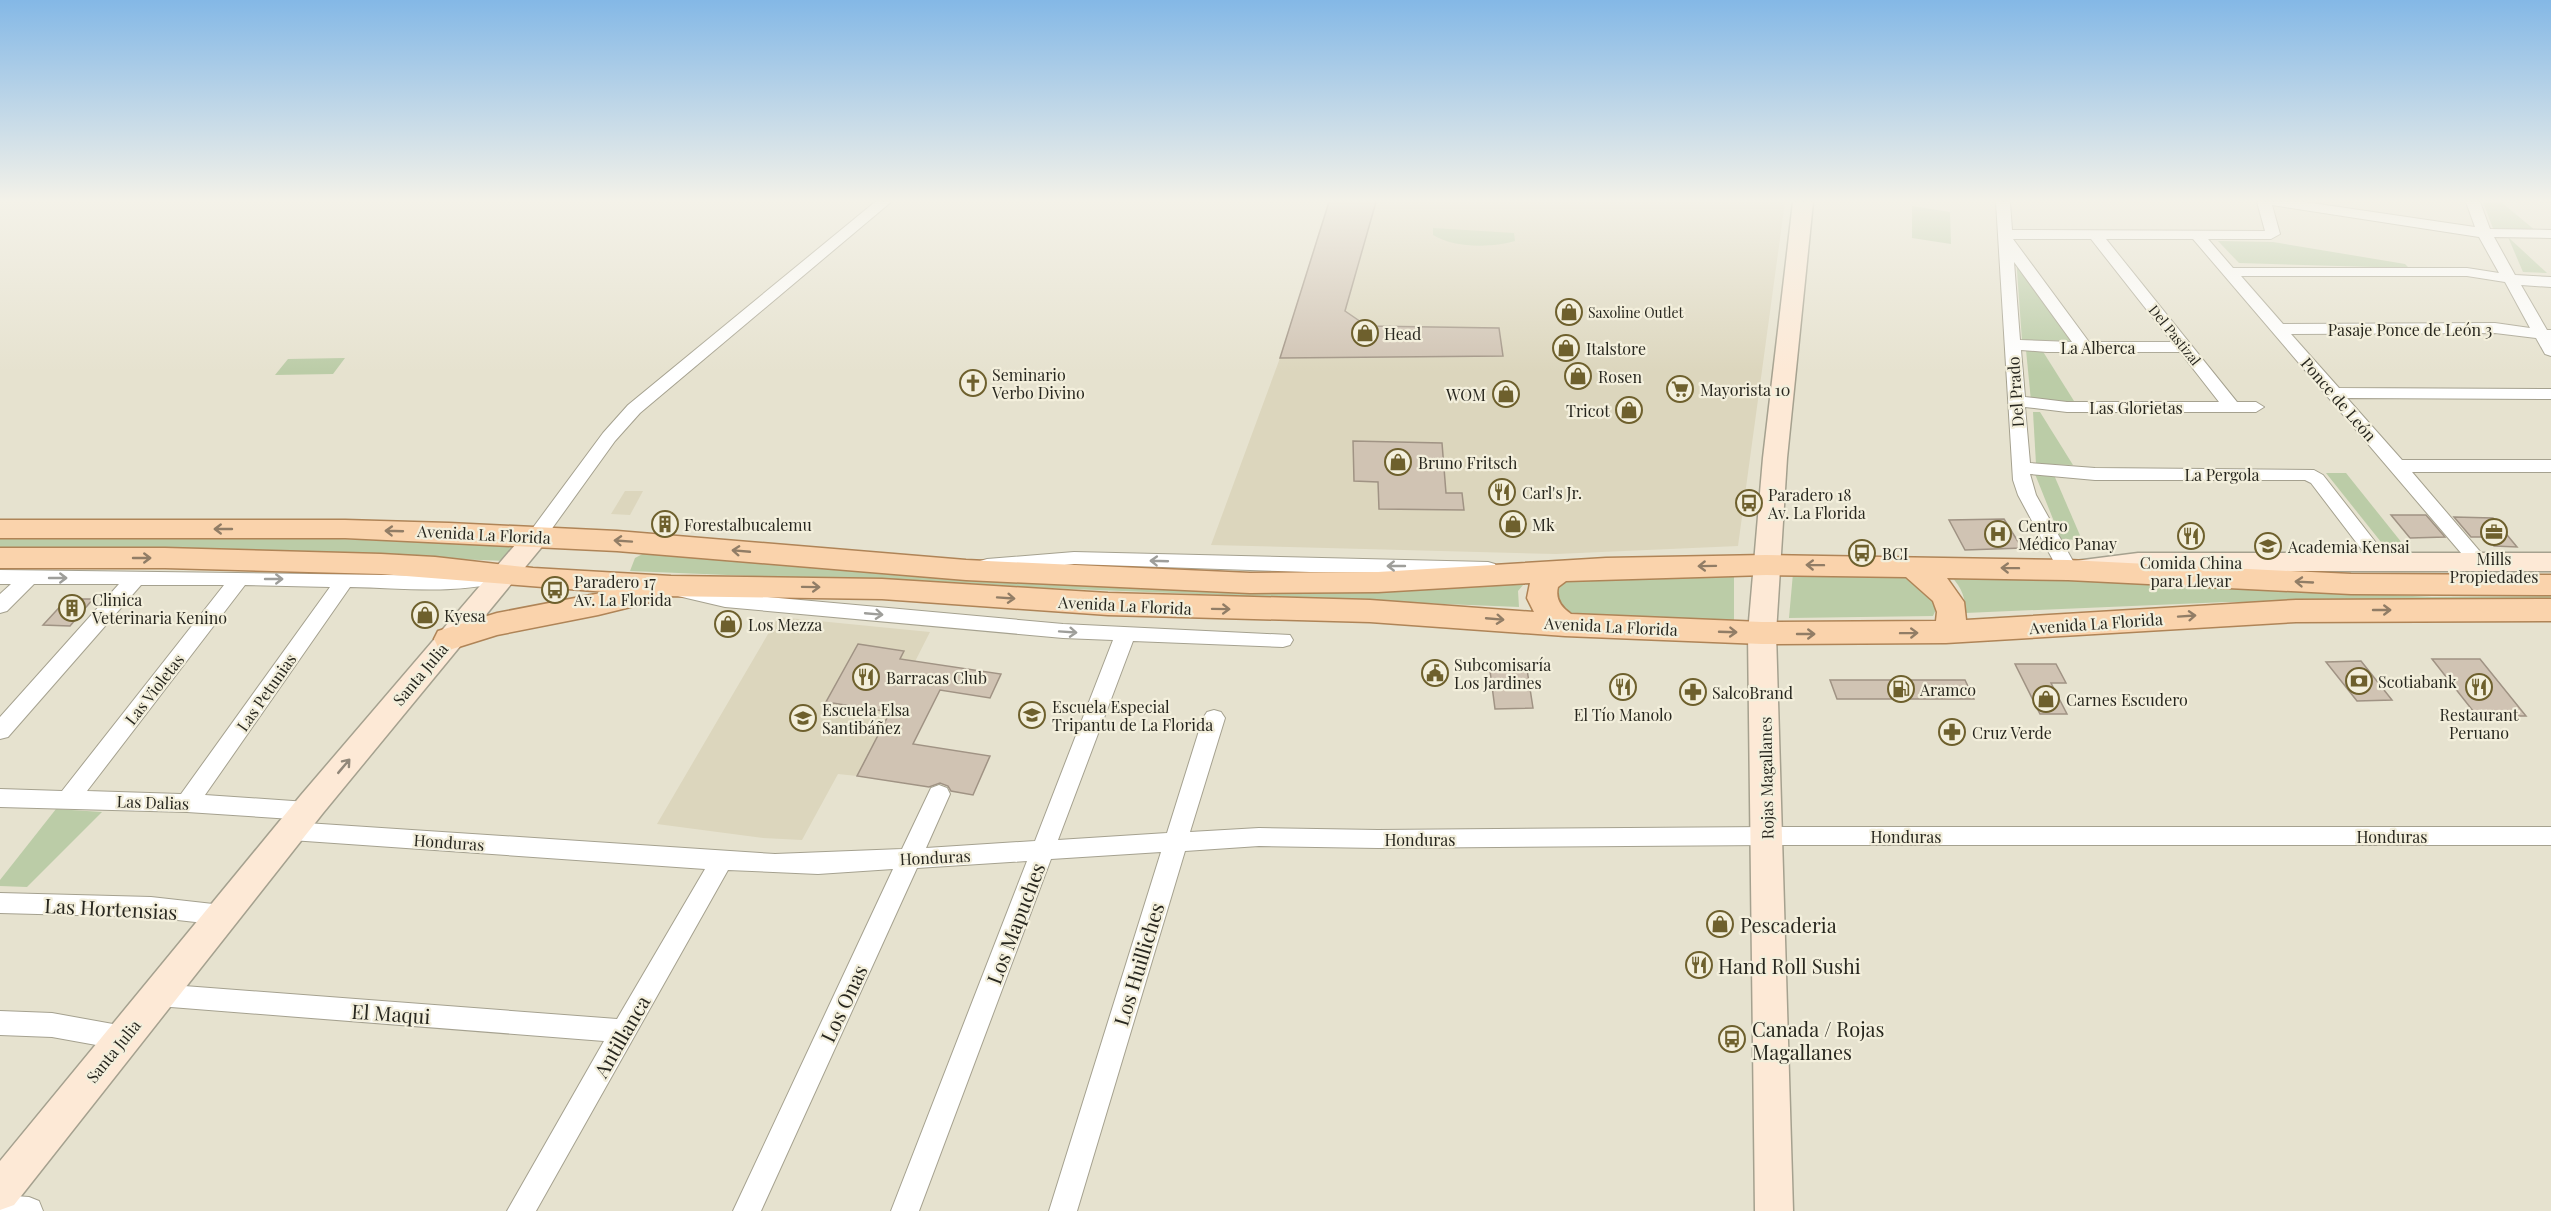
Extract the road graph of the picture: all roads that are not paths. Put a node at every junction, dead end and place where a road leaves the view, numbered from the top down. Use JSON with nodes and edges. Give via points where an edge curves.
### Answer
{"nodes":[{"id":1,"x":816,"y":259,"type":"edge"},
{"id":2,"x":1797,"y":259,"type":"edge"},
{"id":3,"x":2006,"y":259,"type":"edge"},
{"id":4,"x":2020,"y":259,"type":"edge"},
{"id":5,"x":2114,"y":259,"type":"edge"},
{"id":6,"x":2218,"y":259,"type":"edge"},
{"id":7,"x":2498,"y":259,"type":"edge"},
{"id":8,"x":2230,"y":272,"type":"junction"},
{"id":9,"x":2509,"y":278,"type":"junction"},
{"id":10,"x":2551,"y":282,"type":"edge"},
{"id":11,"x":2278,"y":329,"type":"junction"},
{"id":12,"x":2546,"y":334,"type":"edge"},
{"id":13,"x":2012,"y":344,"type":"junction"},
{"id":14,"x":2184,"y":346,"type":"junction"},
{"id":15,"x":2084,"y":347,"type":"junction"},
{"id":16,"x":2551,"y":351,"type":"edge"},
{"id":17,"x":2334,"y":393,"type":"junction"},
{"id":18,"x":2551,"y":394,"type":"edge"},
{"id":19,"x":2016,"y":401,"type":"junction"},
{"id":20,"x":2232,"y":407,"type":"junction"},
{"id":21,"x":2256,"y":407,"type":"dead end"},
{"id":22,"x":2397,"y":466,"type":"junction"},
{"id":23,"x":2551,"y":466,"type":"edge"},
{"id":24,"x":2020,"y":468,"type":"junction"},
{"id":25,"x":0,"y":529,"type":"edge"},
{"id":26,"x":536,"y":537,"type":"junction"},
{"id":27,"x":582,"y":539,"type":"junction"},
{"id":28,"x":0,"y":542,"type":"edge"},
{"id":29,"x":0,"y":558,"type":"edge"},
{"id":30,"x":2382,"y":562,"type":"junction"},
{"id":31,"x":2480,"y":562,"type":"junction"},
{"id":32,"x":2551,"y":562,"type":"edge"},
{"id":33,"x":1766,"y":565,"type":"junction"},
{"id":34,"x":1910,"y":567,"type":"junction"},
{"id":35,"x":1561,"y":570,"type":"junction"},
{"id":36,"x":2068,"y":570,"type":"junction"},
{"id":37,"x":505,"y":575,"type":"junction"},
{"id":38,"x":0,"y":577,"type":"edge"},
{"id":39,"x":28,"y":578,"type":"junction"},
{"id":40,"x":136,"y":578,"type":"junction"},
{"id":41,"x":239,"y":579,"type":"junction"},
{"id":42,"x":555,"y":579,"type":"junction"},
{"id":43,"x":345,"y":580,"type":"junction"},
{"id":44,"x":2551,"y":585,"type":"edge"},
{"id":45,"x":671,"y":586,"type":"junction"},
{"id":46,"x":0,"y":606,"type":"edge"},
{"id":47,"x":2551,"y":610,"type":"edge"},
{"id":48,"x":1565,"y":625,"type":"junction"},
{"id":49,"x":1946,"y":632,"type":"junction"},
{"id":50,"x":1762,"y":633,"type":"junction"},
{"id":51,"x":1125,"y":635,"type":"junction"},
{"id":52,"x":449,"y":639,"type":"junction"},
{"id":53,"x":1283,"y":640,"type":"dead end"},
{"id":54,"x":1214,"y":718,"type":"dead end"},
{"id":55,"x":0,"y":730,"type":"edge"},
{"id":56,"x":939,"y":795,"type":"dead end"},
{"id":57,"x":0,"y":798,"type":"edge"},
{"id":58,"x":68,"y":800,"type":"junction"},
{"id":59,"x":187,"y":803,"type":"junction"},
{"id":60,"x":299,"y":821,"type":"junction"},
{"id":61,"x":1767,"y":836,"type":"junction"},
{"id":62,"x":2551,"y":836,"type":"edge"},
{"id":63,"x":1175,"y":841,"type":"junction"},
{"id":64,"x":1042,"y":851,"type":"junction"},
{"id":65,"x":910,"y":858,"type":"junction"},
{"id":66,"x":721,"y":862,"type":"junction"},
{"id":67,"x":0,"y":903,"type":"edge"},
{"id":68,"x":222,"y":915,"type":"junction"},
{"id":69,"x":158,"y":995,"type":"junction"},
{"id":70,"x":0,"y":1023,"type":"edge"},
{"id":71,"x":624,"y":1031,"type":"junction"},
{"id":72,"x":123,"y":1038,"type":"junction"},
{"id":73,"x":5,"y":1178,"type":"edge"},
{"id":74,"x":0,"y":1209,"type":"edge"},
{"id":75,"x":29,"y":1211,"type":"edge"},
{"id":76,"x":521,"y":1211,"type":"edge"},
{"id":77,"x":747,"y":1211,"type":"edge"},
{"id":78,"x":905,"y":1211,"type":"edge"},
{"id":79,"x":1063,"y":1211,"type":"edge"},
{"id":80,"x":1774,"y":1211,"type":"edge"}],
"edges":[{"from":1,"to":26,"type":"street","name":"Santa Julia","via":[[634,409]]},
{"from":2,"to":33,"type":"street","name":"Rojas Magallanes"},
{"from":3,"to":13,"type":"street","name":"Del Prado"},
{"from":4,"to":15,"type":"street"},
{"from":5,"to":14,"type":"street","name":"Del Pastizal"},
{"from":6,"to":8,"type":"street","name":"Ponce de León"},
{"from":7,"to":9,"type":"street"},
{"from":8,"to":9,"type":"street","via":[[2467,272]]},
{"from":8,"to":11,"type":"street","name":"Ponce de León"},
{"from":9,"to":10,"type":"street"},
{"from":9,"to":12,"type":"street"},
{"from":11,"to":12,"type":"street","name":"Pasaje Ponce de León 3","via":[[2506,329]]},
{"from":11,"to":17,"type":"street","name":"Ponce de León"},
{"from":12,"to":16,"type":"street"},
{"from":13,"to":15,"type":"street","name":"La Alberca"},
{"from":13,"to":19,"type":"street","name":"Del Prado"},
{"from":14,"to":15,"type":"street","name":"La Alberca"},
{"from":14,"to":20,"type":"street","name":"Del Pastizal"},
{"from":17,"to":18,"type":"street"},
{"from":17,"to":22,"type":"street","name":"Ponce de León"},
{"from":19,"to":20,"type":"street","name":"Las Glorietas","via":[[2067,407]]},
{"from":19,"to":24,"type":"street","name":"Del Prado"},
{"from":20,"to":21,"type":"street","name":"Las Glorietas"},
{"from":22,"to":23,"type":"street"},
{"from":22,"to":31,"type":"street","name":"Ponce de León"},
{"from":24,"to":30,"type":"street","name":"La Pergola","via":[[2095,474],[2307,474],[2317,479]]},
{"from":24,"to":36,"type":"street","name":"Del Prado","via":[[2027,495]]},
{"from":26,"to":25,"type":"main road","name":"Avenida La Florida","one_way":true,"via":[[345,529]]},
{"from":25,"to":28,"type":"main road"},
{"from":26,"to":27,"type":"main road","name":"Avenida La Florida"},
{"from":26,"to":37,"type":"street","name":"Santa Julia"},
{"from":35,"to":27,"type":"main road","name":"Avenida La Florida","one_way":true,"via":[[1388,582],[1113,578]]},
{"from":27,"to":42,"type":"main road","via":[[560,556],[554,568]]},
{"from":29,"to":37,"type":"main road","name":"Avenida La Florida","one_way":true,"via":[[275,560],[435,567]]},
{"from":30,"to":31,"type":"street","name":"Avenida La Florida"},
{"from":30,"to":36,"type":"street","name":"Avenida La Florida","via":[[2138,562]]},
{"from":31,"to":32,"type":"street","name":"Avenida La Florida"},
{"from":34,"to":33,"type":"main road","name":"Avenida La Florida","one_way":true},
{"from":33,"to":35,"type":"main road","name":"Avenida La Florida","one_way":true},
{"from":33,"to":50,"type":"street","name":"Rojas Magallanes"},
{"from":36,"to":34,"type":"main road","name":"Avenida La Florida","one_way":true},
{"from":34,"to":49,"type":"main road","via":[[1933,581],[1948,600],[1952,615]]},
{"from":35,"to":48,"type":"main road","via":[[1545,583],[1542,596],[1550,614]]},
{"from":44,"to":36,"type":"main road","name":"Avenida La Florida","one_way":true,"via":[[2351,584]]},
{"from":37,"to":42,"type":"main road","name":"Avenida La Florida"},
{"from":37,"to":43,"type":"street","name":"Avenida La Florida","via":[[471,582]]},
{"from":37,"to":52,"type":"street","name":"Santa Julia"},
{"from":38,"to":39,"type":"street","name":"Avenida La Florida"},
{"from":39,"to":40,"type":"street","name":"Avenida La Florida","one_way":true},
{"from":39,"to":46,"type":"street"},
{"from":40,"to":41,"type":"street","name":"Avenida La Florida"},
{"from":40,"to":55,"type":"street"},
{"from":41,"to":43,"type":"street","name":"Avenida La Florida","one_way":true},
{"from":41,"to":58,"type":"street","name":"Las Violetas"},
{"from":42,"to":45,"type":"main road","name":"Avenida La Florida"},
{"from":43,"to":59,"type":"street","name":"Las Petunias"},
{"from":45,"to":48,"type":"main road","name":"Avenida La Florida","one_way":true,"via":[[864,588],[1160,607],[1404,613]]},
{"from":45,"to":51,"type":"street","name":"Avenida La Florida","one_way":true,"via":[[725,600]]},
{"from":45,"to":52,"type":"main road","via":[[613,602],[479,628]]},
{"from":49,"to":47,"type":"main road","name":"Avenida La Florida","one_way":true,"via":[[2250,612]]},
{"from":48,"to":50,"type":"main road","name":"Avenida La Florida","one_way":true},
{"from":50,"to":49,"type":"main road","name":"Avenida La Florida","one_way":true},
{"from":50,"to":61,"type":"street","name":"Rojas Magallanes"},
{"from":51,"to":53,"type":"street","name":"Avenida La Florida"},
{"from":51,"to":64,"type":"street","name":"Los Mapuches"},
{"from":60,"to":52,"type":"street","name":"Santa Julia","one_way":true},
{"from":54,"to":63,"type":"street","name":"Los Huilliches"},
{"from":56,"to":65,"type":"street","name":"Los Onas"},
{"from":57,"to":58,"type":"street","name":"Las Dalias"},
{"from":58,"to":59,"type":"street","name":"Las Dalias"},
{"from":59,"to":60,"type":"street","name":"Las Dalias"},
{"from":60,"to":66,"type":"street","name":"Honduras"},
{"from":60,"to":68,"type":"street","name":"Santa Julia"},
{"from":61,"to":62,"type":"street","name":"Honduras"},
{"from":61,"to":63,"type":"street","name":"Honduras","via":[[1278,837]]},
{"from":61,"to":80,"type":"street","name":"Rojas Magallanes"},
{"from":63,"to":64,"type":"street","name":"Honduras"},
{"from":63,"to":79,"type":"street","name":"Los Huilliches"},
{"from":64,"to":65,"type":"street","name":"Honduras"},
{"from":64,"to":78,"type":"street","name":"Los Mapuches"},
{"from":65,"to":66,"type":"street","name":"Honduras","via":[[800,864]]},
{"from":65,"to":77,"type":"street","name":"Los Onas"},
{"from":66,"to":71,"type":"street","name":"Antillanca"},
{"from":67,"to":68,"type":"street","name":"Las Hortensias","via":[[151,907]]},
{"from":68,"to":69,"type":"street","name":"Santa Julia"},
{"from":69,"to":71,"type":"street","name":"El Maqui"},
{"from":69,"to":72,"type":"street","name":"Santa Julia"},
{"from":70,"to":72,"type":"street","via":[[52,1025]]},
{"from":71,"to":76,"type":"street","name":"Antillanca"},
{"from":72,"to":73,"type":"street","name":"Santa Julia"},
{"from":74,"to":75,"type":"street"}]}
